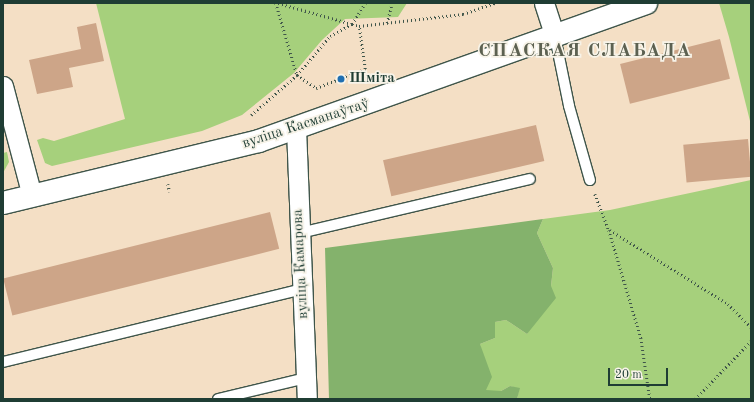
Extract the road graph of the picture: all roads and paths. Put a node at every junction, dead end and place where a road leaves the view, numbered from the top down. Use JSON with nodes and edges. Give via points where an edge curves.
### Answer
{"nodes":[{"id":1,"x":277,"y":3,"type":"edge"},
{"id":2,"x":365,"y":3,"type":"edge"},
{"id":3,"x":392,"y":3,"type":"edge"},
{"id":4,"x":496,"y":3,"type":"edge"},
{"id":5,"x":544,"y":3,"type":"edge"},
{"id":6,"x":646,"y":3,"type":"edge"},
{"id":7,"x":387,"y":23,"type":"junction"},
{"id":8,"x":352,"y":24,"type":"junction"},
{"id":9,"x":359,"y":26,"type":"junction"},
{"id":10,"x":555,"y":37,"type":"junction"},
{"id":11,"x":297,"y":75,"type":"junction"},
{"id":12,"x":3,"y":86,"type":"edge"},
{"id":13,"x":251,"y":115,"type":"dead end"},
{"id":14,"x":296,"y":128,"type":"junction"},
{"id":15,"x":530,"y":179,"type":"dead end"},
{"id":16,"x":590,"y":180,"type":"joint"},
{"id":17,"x":32,"y":196,"type":"junction"},
{"id":18,"x":3,"y":203,"type":"edge"},
{"id":19,"x":609,"y":230,"type":"junction"},
{"id":20,"x":300,"y":233,"type":"junction"},
{"id":21,"x":302,"y":289,"type":"junction"},
{"id":22,"x":751,"y":327,"type":"edge"},
{"id":23,"x":751,"y":342,"type":"edge"},
{"id":24,"x":3,"y":362,"type":"edge"},
{"id":25,"x":306,"y":378,"type":"junction"},
{"id":26,"x":218,"y":399,"type":"edge"},
{"id":27,"x":307,"y":399,"type":"edge"},
{"id":28,"x":650,"y":399,"type":"edge"},
{"id":29,"x":695,"y":399,"type":"edge"}],
"edges":[{"from":1,"to":8,"type":"path"},
{"from":1,"to":11,"type":"path"},
{"from":2,"to":8,"type":"path"},
{"from":3,"to":7,"type":"path"},
{"from":4,"to":7,"type":"path","via":[[463,14]]},
{"from":5,"to":10,"type":"street"},
{"from":6,"to":10,"type":"main road","name":"вуліца Касманаўтаў"},
{"from":7,"to":9,"type":"path"},
{"from":8,"to":9,"type":"path"},
{"from":8,"to":11,"type":"path","via":[[330,36]]},
{"from":9,"to":11,"type":"path","via":[[365,69],[316,88]]},
{"from":10,"to":14,"type":"main road","name":"вуліца Касманаўтаў"},
{"from":10,"to":16,"type":"lane","via":[[569,106]]},
{"from":11,"to":13,"type":"path"},
{"from":12,"to":17,"type":"street"},
{"from":14,"to":17,"type":"main road","name":"вуліца Касманаўтаў","via":[[259,141]]},
{"from":14,"to":20,"type":"street","name":"вуліца Камарова"},
{"from":15,"to":20,"type":"lane"},
{"from":16,"to":19,"type":"path"},
{"from":17,"to":18,"type":"main road","name":"вуліца Касманаўтаў"},
{"from":19,"to":22,"type":"path","via":[[728,304]]},
{"from":19,"to":28,"type":"path","via":[[641,338]]},
{"from":20,"to":21,"type":"street","name":"вуліца Камарова"},
{"from":21,"to":24,"type":"lane"},
{"from":21,"to":25,"type":"street","name":"вуліца Камарова"},
{"from":23,"to":29,"type":"path"},
{"from":25,"to":26,"type":"lane"},
{"from":25,"to":27,"type":"street","name":"вуліца Камарова"}]}
